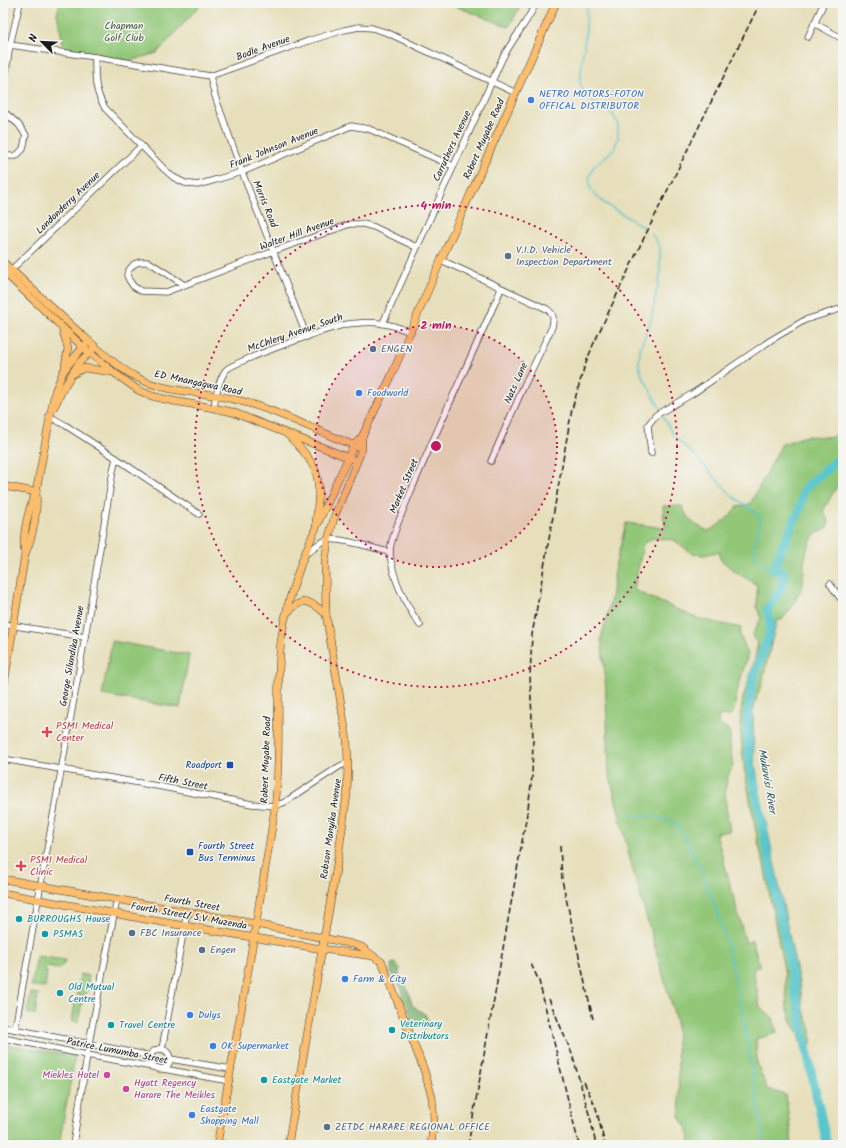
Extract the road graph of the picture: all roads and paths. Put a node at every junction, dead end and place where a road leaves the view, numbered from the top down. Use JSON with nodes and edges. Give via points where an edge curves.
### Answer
{"nodes":[{"id":1,"x":20,"y":3,"type":"edge"},
{"id":2,"x":536,"y":3,"type":"edge"},
{"id":3,"x":556,"y":3,"type":"edge"},
{"id":4,"x":822,"y":7,"type":"dead end"},
{"id":5,"x":814,"y":23,"type":"junction"},
{"id":6,"x":808,"y":37,"type":"dead end"},
{"id":7,"x":843,"y":38,"type":"edge"},
{"id":8,"x":3,"y":44,"type":"edge"},
{"id":9,"x":10,"y":45,"type":"junction"},
{"id":10,"x":95,"y":57,"type":"junction"},
{"id":11,"x":210,"y":76,"type":"junction"},
{"id":12,"x":492,"y":82,"type":"junction"},
{"id":13,"x":3,"y":91,"type":"edge"},
{"id":14,"x":516,"y":93,"type":"junction"},
{"id":15,"x":3,"y":111,"type":"edge"},
{"id":16,"x":141,"y":146,"type":"junction"},
{"id":17,"x":3,"y":153,"type":"edge"},
{"id":18,"x":453,"y":166,"type":"junction"},
{"id":19,"x":242,"y":172,"type":"junction"},
{"id":20,"x":416,"y":246,"type":"junction"},
{"id":21,"x":274,"y":251,"type":"junction"},
{"id":22,"x":441,"y":260,"type":"junction"},
{"id":23,"x":3,"y":262,"type":"edge"},
{"id":24,"x":7,"y":271,"type":"edge"},
{"id":25,"x":183,"y":284,"type":"junction"},
{"id":26,"x":501,"y":289,"type":"junction"},
{"id":27,"x":843,"y":308,"type":"edge"},
{"id":28,"x":383,"y":323,"type":"junction"},
{"id":29,"x":61,"y":326,"type":"junction"},
{"id":30,"x":411,"y":332,"type":"junction"},
{"id":31,"x":307,"y":337,"type":"junction"},
{"id":32,"x":89,"y":341,"type":"junction"},
{"id":33,"x":83,"y":347,"type":"junction"},
{"id":34,"x":92,"y":350,"type":"junction"},
{"id":35,"x":63,"y":372,"type":"junction"},
{"id":36,"x":113,"y":372,"type":"junction"},
{"id":37,"x":72,"y":375,"type":"junction"},
{"id":38,"x":215,"y":395,"type":"junction"},
{"id":39,"x":214,"y":408,"type":"junction"},
{"id":40,"x":49,"y":416,"type":"junction"},
{"id":41,"x":286,"y":433,"type":"junction"},
{"id":42,"x":362,"y":437,"type":"junction"},
{"id":43,"x":354,"y":445,"type":"junction"},
{"id":44,"x":362,"y":449,"type":"junction"},
{"id":45,"x":651,"y":453,"type":"dead end"},
{"id":46,"x":116,"y":458,"type":"junction"},
{"id":47,"x":348,"y":458,"type":"junction"},
{"id":48,"x":357,"y":461,"type":"junction"},
{"id":49,"x":491,"y":461,"type":"dead end"},
{"id":50,"x":3,"y":486,"type":"edge"},
{"id":51,"x":36,"y":492,"type":"junction"},
{"id":52,"x":200,"y":514,"type":"dead end"},
{"id":53,"x":316,"y":527,"type":"junction"},
{"id":54,"x":328,"y":540,"type":"junction"},
{"id":55,"x":390,"y":552,"type":"junction"},
{"id":56,"x":306,"y":554,"type":"junction"},
{"id":57,"x":830,"y":584,"type":"dead end"},
{"id":58,"x":843,"y":602,"type":"edge"},
{"id":59,"x":287,"y":613,"type":"junction"},
{"id":60,"x":326,"y":614,"type":"junction"},
{"id":61,"x":3,"y":624,"type":"edge"},
{"id":62,"x":420,"y":625,"type":"dead end"},
{"id":63,"x":14,"y":626,"type":"junction"},
{"id":64,"x":85,"y":637,"type":"junction"},
{"id":65,"x":3,"y":691,"type":"edge"},
{"id":66,"x":3,"y":759,"type":"edge"},
{"id":67,"x":348,"y":763,"type":"junction"},
{"id":68,"x":61,"y":769,"type":"junction"},
{"id":69,"x":275,"y":806,"type":"junction"},
{"id":70,"x":3,"y":879,"type":"edge"},
{"id":71,"x":41,"y":886,"type":"junction"},
{"id":72,"x":3,"y":893,"type":"edge"},
{"id":73,"x":38,"y":899,"type":"junction"},
{"id":74,"x":117,"y":899,"type":"junction"},
{"id":75,"x":187,"y":912,"type":"junction"},
{"id":76,"x":114,"y":913,"type":"junction"},
{"id":77,"x":256,"y":924,"type":"junction"},
{"id":78,"x":185,"y":926,"type":"junction"},
{"id":79,"x":255,"y":937,"type":"junction"},
{"id":80,"x":324,"y":939,"type":"junction"},
{"id":81,"x":322,"y":949,"type":"junction"},
{"id":82,"x":373,"y":956,"type":"junction"},
{"id":83,"x":3,"y":1027,"type":"edge"},
{"id":84,"x":14,"y":1029,"type":"junction"},
{"id":85,"x":3,"y":1038,"type":"edge"},
{"id":86,"x":89,"y":1043,"type":"junction"},
{"id":87,"x":162,"y":1049,"type":"junction"},
{"id":88,"x":87,"y":1056,"type":"junction"},
{"id":89,"x":151,"y":1056,"type":"junction"},
{"id":90,"x":170,"y":1059,"type":"junction"},
{"id":91,"x":159,"y":1068,"type":"junction"},
{"id":92,"x":231,"y":1069,"type":"junction"},
{"id":93,"x":229,"y":1081,"type":"junction"},
{"id":94,"x":217,"y":1144,"type":"edge"},
{"id":95,"x":73,"y":1145,"type":"edge"},
{"id":96,"x":231,"y":1145,"type":"edge"},
{"id":97,"x":288,"y":1145,"type":"edge"},
{"id":98,"x":431,"y":1145,"type":"edge"}],
"edges":[{"from":1,"to":9,"type":"street"},
{"from":2,"to":12,"type":"street","name":"Carruthers Avenue","via":[[511,42]]},
{"from":3,"to":14,"type":"main road","name":"Robert Mugabe Road"},
{"from":4,"to":5,"type":"street"},
{"from":5,"to":6,"type":"street"},
{"from":5,"to":7,"type":"street"},
{"from":8,"to":9,"type":"street","name":"Bodle Avenue"},
{"from":9,"to":10,"type":"street","name":"Bodle Avenue"},
{"from":9,"to":13,"type":"street"},
{"from":10,"to":11,"type":"street","name":"Bodle Avenue"},
{"from":10,"to":16,"type":"street","name":"Frank Johnson Avenue","via":[[99,98]]},
{"from":11,"to":12,"type":"street","name":"Bodle Avenue","via":[[308,41],[360,27],[388,33]]},
{"from":11,"to":19,"type":"street","name":"Morris Road"},
{"from":12,"to":14,"type":"street","name":"Bodle Avenue"},
{"from":12,"to":18,"type":"street","name":"Carruthers Avenue"},
{"from":14,"to":22,"type":"main road","name":"Robert Mugabe Road"},
{"from":15,"to":17,"type":"street","via":[[18,124],[26,136],[24,149],[16,156]]},
{"from":16,"to":19,"type":"street","name":"Frank Johnson Avenue","via":[[173,177],[185,183],[196,184]]},
{"from":16,"to":24,"type":"street","name":"Londonderry Avenue"},
{"from":18,"to":19,"type":"street","name":"Frank Johnson Avenue","via":[[369,129],[351,126]]},
{"from":18,"to":20,"type":"street","name":"Carruthers Avenue"},
{"from":19,"to":21,"type":"street","name":"Morris Road"},
{"from":20,"to":21,"type":"street","name":"Walter Hill Avenue","via":[[363,224],[350,224]]},
{"from":20,"to":28,"type":"street","name":"Carruthers Avenue"},
{"from":21,"to":25,"type":"street","name":"Walter Hill Avenue"},
{"from":21,"to":31,"type":"street","name":"Morris Road"},
{"from":22,"to":26,"type":"street"},
{"from":22,"to":30,"type":"main road","name":"Robert Mugabe Road"},
{"from":23,"to":24,"type":"main road","name":"ED Mnangagwa Road"},
{"from":24,"to":29,"type":"main road","name":"ED Mnangagwa Road"},
{"from":24,"to":32,"type":"main road","name":"ED Mnangagwa Road"},
{"from":25,"to":25,"type":"street","name":"Walter Hill Avenue","via":[[166,292],[141,291],[133,286],[127,275],[134,264],[149,262]]},
{"from":26,"to":49,"type":"street","name":"Nats Lane","via":[[551,312],[554,319]]},
{"from":26,"to":55,"type":"street","name":"Market Street","via":[[396,527]]},
{"from":27,"to":45,"type":"street","via":[[805,320],[656,415],[648,425]]},
{"from":28,"to":30,"type":"street","name":"McChlery Avenue South"},
{"from":28,"to":31,"type":"street","name":"McChlery Avenue South","via":[[346,324]]},
{"from":29,"to":33,"type":"main road","name":"ED Mnangagwa Road"},
{"from":29,"to":35,"type":"main road","via":[[68,348]]},
{"from":30,"to":42,"type":"main road","name":"Robert Mugabe Road"},
{"from":31,"to":38,"type":"street","name":"McChlery Avenue South","via":[[231,366],[223,374]]},
{"from":32,"to":33,"type":"main road"},
{"from":32,"to":34,"type":"main road","name":"ED Mnangagwa Road"},
{"from":33,"to":34,"type":"main road","name":"ED Mnangagwa Road"},
{"from":33,"to":35,"type":"main road"},
{"from":34,"to":36,"type":"main road","name":"ED Mnangagwa Road"},
{"from":34,"to":37,"type":"main road","via":[[78,364]]},
{"from":34,"to":38,"type":"main road","name":"ED Mnangagwa Road","via":[[144,381],[171,389]]},
{"from":35,"to":40,"type":"main road"},
{"from":36,"to":37,"type":"main road","via":[[84,368]]},
{"from":36,"to":39,"type":"main road","name":"ED Mnangagwa Road","via":[[138,390],[152,396]]},
{"from":37,"to":40,"type":"main road"},
{"from":38,"to":39,"type":"street","name":"McChlery Avenue South"},
{"from":38,"to":43,"type":"main road","name":"ED Mnangagwa Road","via":[[249,404]]},
{"from":39,"to":41,"type":"main road","name":"ED Mnangagwa Road","via":[[232,412]]},
{"from":40,"to":46,"type":"street"},
{"from":40,"to":51,"type":"main road"},
{"from":41,"to":47,"type":"main road","name":"ED Mnangagwa Road"},
{"from":41,"to":53,"type":"main road","via":[[305,454],[316,472],[319,492]]},
{"from":42,"to":43,"type":"main road","name":"Robert Mugabe Road"},
{"from":42,"to":44,"type":"main road","name":"Robert Mugabe Road"},
{"from":43,"to":44,"type":"main road","name":"ED Mnangagwa Road"},
{"from":43,"to":47,"type":"main road","name":"Robert Mugabe Road"},
{"from":44,"to":48,"type":"main road","name":"Robson Manyika Avenue"},
{"from":46,"to":52,"type":"street"},
{"from":46,"to":64,"type":"street","name":"George Silundika Avenue"},
{"from":47,"to":48,"type":"main road","name":"ED Mnangagwa Road"},
{"from":47,"to":53,"type":"main road","name":"Robert Mugabe Road"},
{"from":48,"to":54,"type":"main road","name":"Robson Manyika Avenue","via":[[335,515]]},
{"from":50,"to":51,"type":"main road"},
{"from":51,"to":63,"type":"main road","via":[[30,503],[22,546],[25,554]]},
{"from":53,"to":56,"type":"main road","name":"Robert Mugabe Road"},
{"from":54,"to":55,"type":"street"},
{"from":54,"to":56,"type":"street"},
{"from":54,"to":60,"type":"main road","name":"Robson Manyika Avenue","via":[[324,575]]},
{"from":55,"to":62,"type":"street","name":"Market Street","via":[[403,598]]},
{"from":56,"to":59,"type":"main road","name":"Robert Mugabe Road","via":[[294,583]]},
{"from":57,"to":58,"type":"street"},
{"from":59,"to":60,"type":"main road","via":[[299,602],[304,601],[314,604]]},
{"from":59,"to":69,"type":"main road","name":"Robert Mugabe Road","via":[[278,678]]},
{"from":60,"to":67,"type":"main road","name":"Robson Manyika Avenue","via":[[347,740]]},
{"from":61,"to":63,"type":"street"},
{"from":63,"to":64,"type":"street"},
{"from":63,"to":65,"type":"main road"},
{"from":64,"to":68,"type":"street","name":"George Silundika Avenue"},
{"from":66,"to":68,"type":"street","name":"Fifth Street"},
{"from":67,"to":69,"type":"street"},
{"from":67,"to":80,"type":"main road","name":"Robson Manyika Avenue","via":[[347,794]]},
{"from":68,"to":69,"type":"street","name":"Fifth Street"},
{"from":68,"to":71,"type":"street","name":"George Silundika Avenue"},
{"from":69,"to":77,"type":"main road","name":"Robert Mugabe Road"},
{"from":70,"to":71,"type":"main road","name":"Fourth Street"},
{"from":71,"to":73,"type":"street","name":"George Silundika Avenue"},
{"from":71,"to":74,"type":"main road","name":"Fourth Street"},
{"from":72,"to":73,"type":"main road","name":"Fourth Street/ S.V Muzenda"},
{"from":73,"to":76,"type":"main road","name":"Fourth Street/ S.V Muzenda"},
{"from":73,"to":84,"type":"street","name":"George Silundika Avenue"},
{"from":74,"to":75,"type":"main road","name":"Fourth Street"},
{"from":74,"to":76,"type":"street"},
{"from":75,"to":77,"type":"main road","name":"Fourth Street"},
{"from":75,"to":78,"type":"street"},
{"from":76,"to":78,"type":"main road","name":"Fourth Street/ S.V Muzenda"},
{"from":76,"to":86,"type":"street"},
{"from":77,"to":79,"type":"main road","name":"Robert Mugabe Road"},
{"from":77,"to":80,"type":"main road","name":"Fourth Street"},
{"from":78,"to":79,"type":"main road","name":"Fourth Street/ S.V Muzenda"},
{"from":78,"to":87,"type":"street"},
{"from":79,"to":81,"type":"main road","name":"Fourth Street/ S.V Muzenda"},
{"from":79,"to":92,"type":"main road","name":"Robert Mugabe Road"},
{"from":80,"to":81,"type":"main road","name":"Robson Manyika Avenue"},
{"from":80,"to":82,"type":"main road","name":"Fourth Street","via":[[352,944]]},
{"from":81,"to":82,"type":"main road","name":"Fourth Street/ S.V Muzenda"},
{"from":81,"to":97,"type":"main road","name":"Robson Manyika Avenue"},
{"from":82,"to":98,"type":"main road","name":"Fourth Street","via":[[382,962],[387,972],[429,1085],[434,1108]]},
{"from":83,"to":84,"type":"street","name":"Patrice Lumumba Street"},
{"from":84,"to":86,"type":"street","name":"Patrice Lumumba Street"},
{"from":85,"to":88,"type":"street","name":"Patrice Lumumba Street"},
{"from":86,"to":88,"type":"street"},
{"from":86,"to":89,"type":"street","name":"Patrice Lumumba Street"},
{"from":87,"to":89,"type":"street","via":[[155,1050]]},
{"from":87,"to":90,"type":"street","via":[[168,1052]]},
{"from":88,"to":91,"type":"street","name":"Patrice Lumumba Street"},
{"from":88,"to":95,"type":"street"},
{"from":89,"to":91,"type":"street","via":[[153,1065]]},
{"from":90,"to":91,"type":"street","via":[[165,1067]]},
{"from":90,"to":92,"type":"street","name":"Patrice Lumumba Street"},
{"from":91,"to":93,"type":"street","name":"Patrice Lumumba Street"},
{"from":92,"to":93,"type":"main road","name":"Robert Mugabe Road"},
{"from":93,"to":94,"type":"main road","name":"Robert Mugabe Road"},
{"from":94,"to":96,"type":"street"}]}
